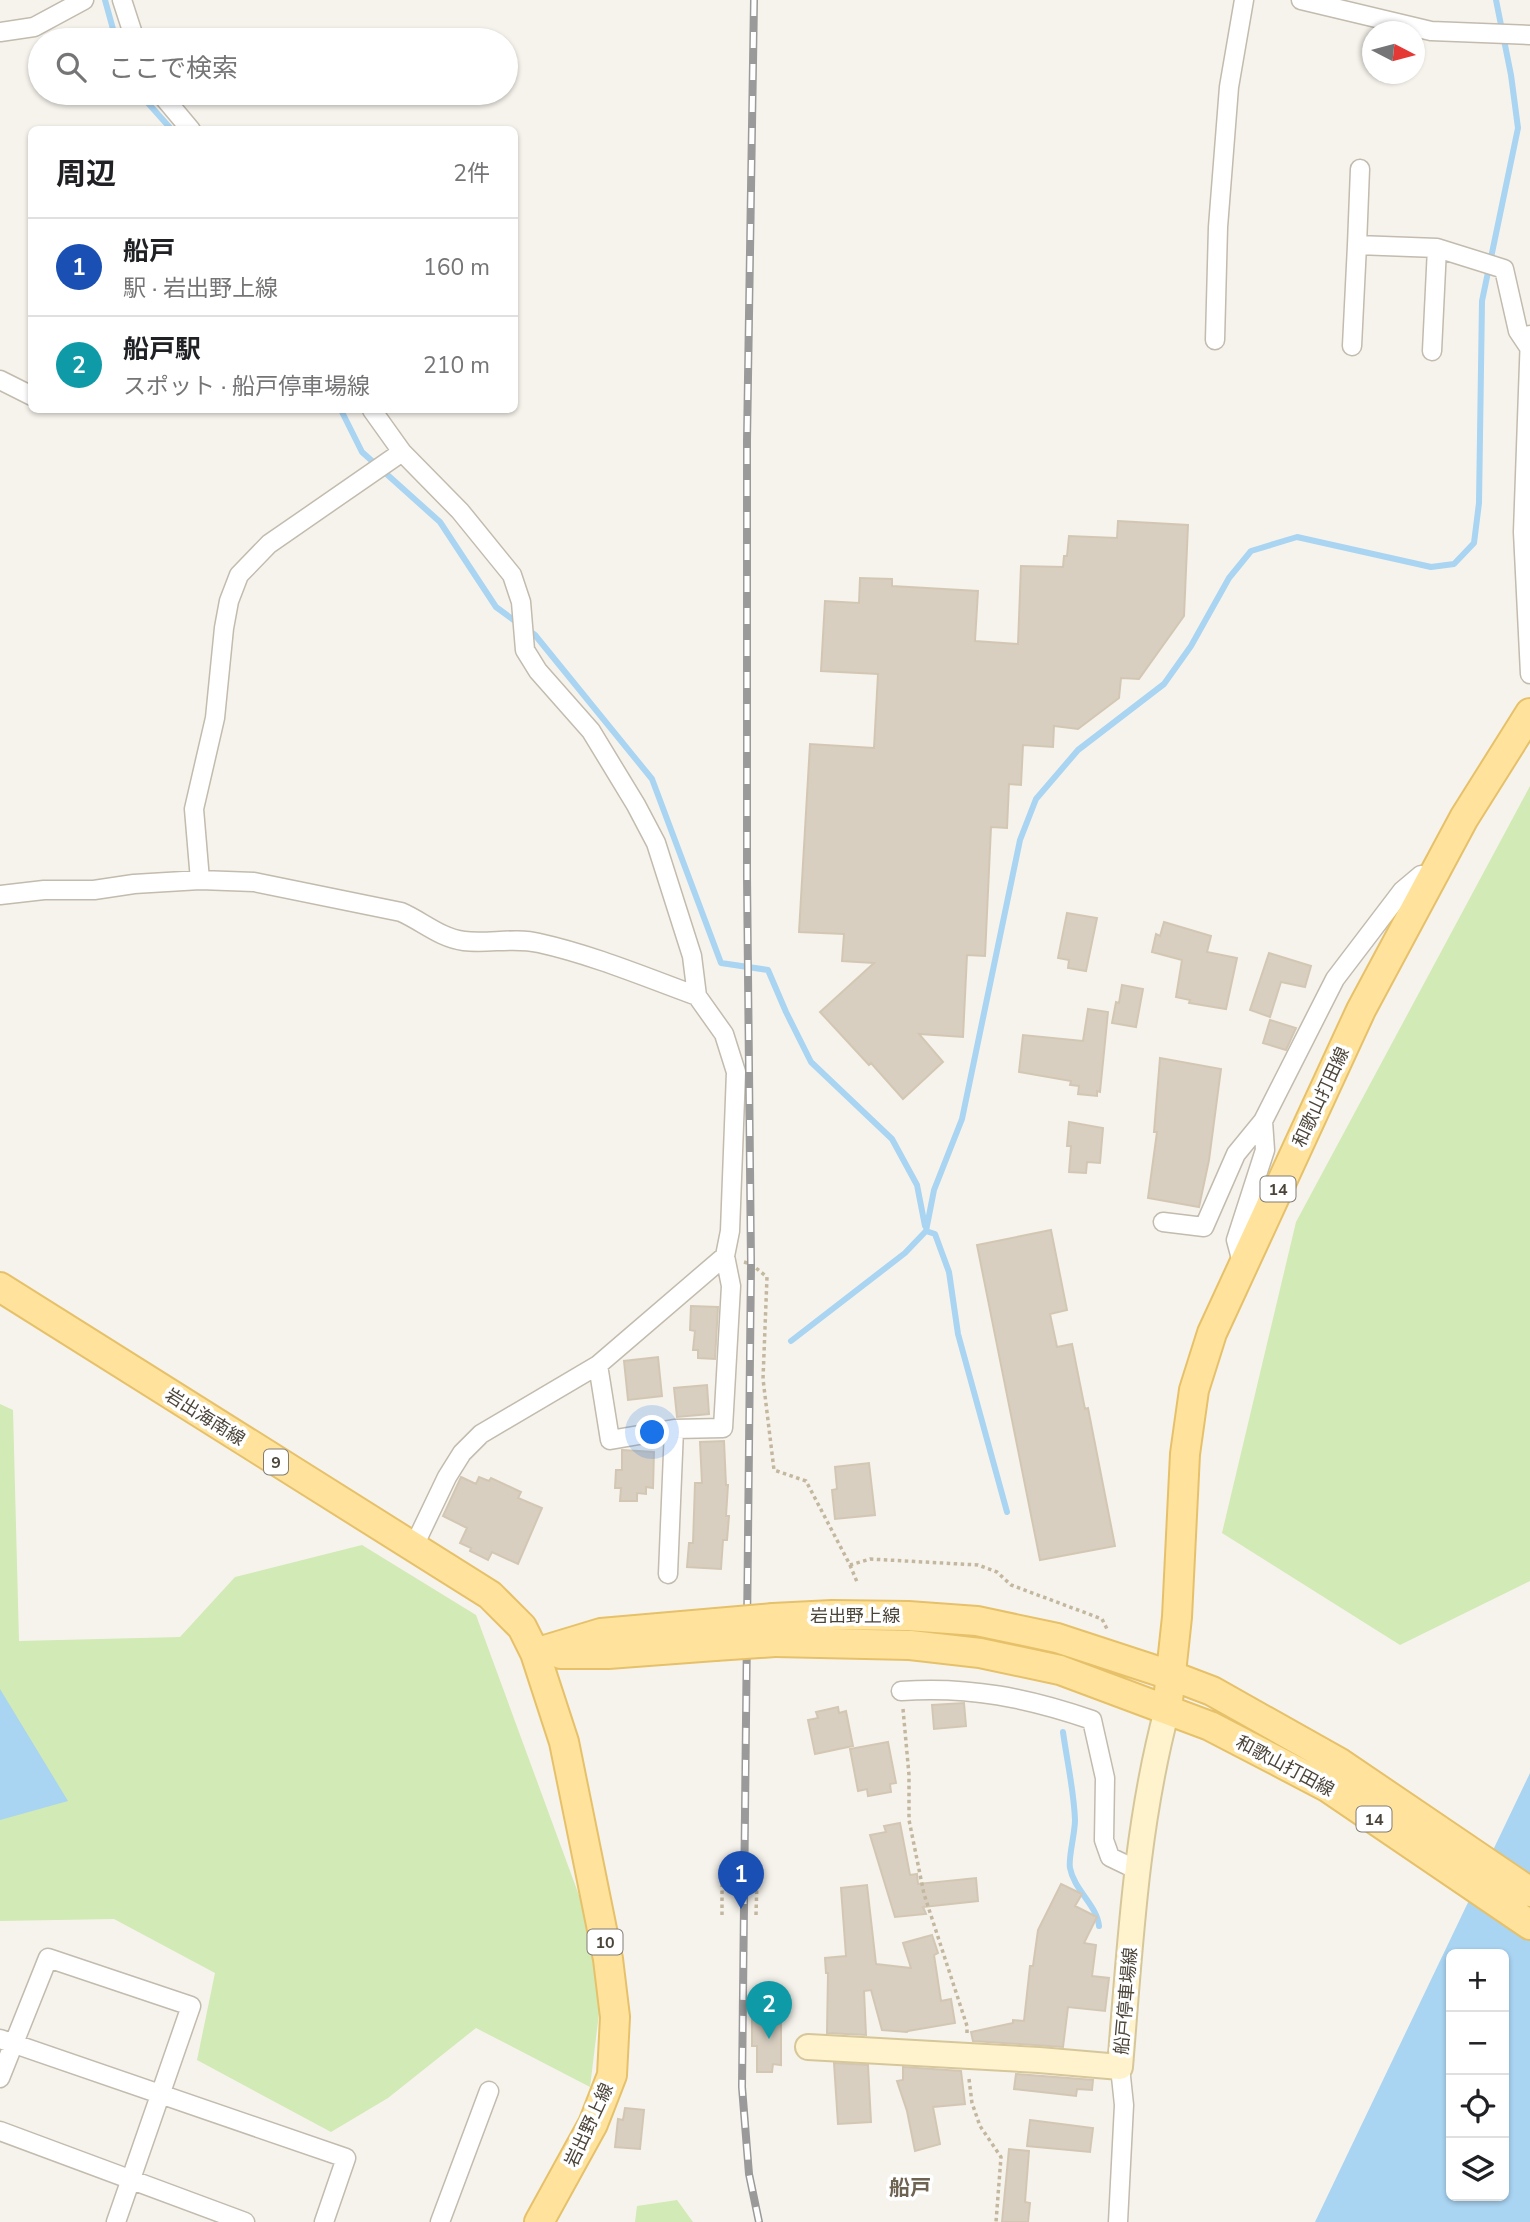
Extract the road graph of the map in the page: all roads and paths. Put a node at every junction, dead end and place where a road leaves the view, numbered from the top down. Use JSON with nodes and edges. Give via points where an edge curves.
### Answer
{"nodes":[{"id":1,"x":83,"y":0,"type":"edge"},
{"id":2,"x":121,"y":0,"type":"edge"},
{"id":3,"x":1244,"y":0,"type":"edge"},
{"id":4,"x":1301,"y":0,"type":"edge"},
{"id":5,"x":131,"y":28,"type":"edge"},
{"id":6,"x":0,"y":32,"type":"edge"},
{"id":7,"x":1530,"y":35,"type":"edge"},
{"id":8,"x":170,"y":105,"type":"edge"},
{"id":9,"x":188,"y":126,"type":"edge"},
{"id":10,"x":1360,"y":169,"type":"dead end"},
{"id":11,"x":1357,"y":244,"type":"junction"},
{"id":12,"x":1437,"y":248,"type":"junction"},
{"id":13,"x":1215,"y":340,"type":"dead end"},
{"id":14,"x":1529,"y":341,"type":"edge"},
{"id":15,"x":1353,"y":346,"type":"dead end"},
{"id":16,"x":1433,"y":351,"type":"dead end"},
{"id":17,"x":0,"y":380,"type":"edge"},
{"id":18,"x":28,"y":394,"type":"edge"},
{"id":19,"x":374,"y":413,"type":"edge"},
{"id":20,"x":402,"y":452,"type":"junction"},
{"id":21,"x":1530,"y":674,"type":"edge"},
{"id":22,"x":1530,"y":713,"type":"edge"},
{"id":23,"x":1432,"y":878,"type":"junction"},
{"id":24,"x":200,"y":880,"type":"junction"},
{"id":25,"x":0,"y":895,"type":"edge"},
{"id":26,"x":697,"y":996,"type":"junction"},
{"id":27,"x":1263,"y":1121,"type":"junction"},
{"id":28,"x":1163,"y":1222,"type":"dead end"},
{"id":29,"x":725,"y":1256,"type":"junction"},
{"id":30,"x":1243,"y":1266,"type":"junction"},
{"id":31,"x":0,"y":1287,"type":"edge"},
{"id":32,"x":598,"y":1365,"type":"junction"},
{"id":33,"x":674,"y":1429,"type":"junction"},
{"id":34,"x":413,"y":1548,"type":"junction"},
{"id":35,"x":850,"y":1565,"type":"junction"},
{"id":36,"x":668,"y":1574,"type":"dead end"},
{"id":37,"x":857,"y":1582,"type":"dead end"},
{"id":38,"x":1107,"y":1629,"type":"dead end"},
{"id":39,"x":774,"y":1630,"type":"junction"},
{"id":40,"x":535,"y":1653,"type":"junction"},
{"id":41,"x":1170,"y":1675,"type":"junction"},
{"id":42,"x":901,"y":1691,"type":"joint"},
{"id":43,"x":1167,"y":1710,"type":"junction"},
{"id":44,"x":1137,"y":1870,"type":"junction"},
{"id":45,"x":1530,"y":1892,"type":"edge"},
{"id":46,"x":722,"y":1915,"type":"dead end"},
{"id":47,"x":756,"y":1915,"type":"dead end"},
{"id":48,"x":1530,"y":1925,"type":"edge"},
{"id":49,"x":7,"y":2041,"type":"edge"},
{"id":50,"x":808,"y":2047,"type":"dead end"},
{"id":51,"x":967,"y":2057,"type":"junction"},
{"id":52,"x":1120,"y":2067,"type":"junction"},
{"id":53,"x":0,"y":2078,"type":"edge"},
{"id":54,"x":489,"y":2091,"type":"dead end"},
{"id":55,"x":162,"y":2095,"type":"junction"},
{"id":56,"x":0,"y":2130,"type":"edge"},
{"id":57,"x":131,"y":2178,"type":"junction"},
{"id":58,"x":116,"y":2222,"type":"edge"},
{"id":59,"x":245,"y":2222,"type":"edge"},
{"id":60,"x":324,"y":2222,"type":"edge"},
{"id":61,"x":440,"y":2222,"type":"edge"},
{"id":62,"x":539,"y":2222,"type":"edge"},
{"id":63,"x":996,"y":2222,"type":"edge"},
{"id":64,"x":1118,"y":2222,"type":"edge"}],
"edges":[{"from":1,"to":6,"type":"street","via":[[34,27]]},
{"from":2,"to":5,"type":"street"},
{"from":3,"to":13,"type":"street","via":[[1228,87]]},
{"from":4,"to":7,"type":"street","via":[[1430,31]]},
{"from":8,"to":9,"type":"street"},
{"from":10,"to":11,"type":"street"},
{"from":11,"to":12,"type":"street"},
{"from":11,"to":15,"type":"street"},
{"from":12,"to":14,"type":"street","via":[[1504,269],[1518,331]]},
{"from":12,"to":16,"type":"street"},
{"from":14,"to":21,"type":"street","via":[[1523,532]]},
{"from":17,"to":18,"type":"street"},
{"from":19,"to":20,"type":"street"},
{"from":20,"to":24,"type":"street","via":[[269,544],[239,575],[229,601],[215,718],[194,809]]},
{"from":20,"to":26,"type":"street","via":[[460,511],[512,575],[521,602],[525,650],[591,730],[656,843],[692,956]]},
{"from":22,"to":23,"type":"main road","name":"和歌山打田線","number":"14"},
{"from":23,"to":27,"type":"street","via":[[1421,875],[1402,891],[1335,979]]},
{"from":23,"to":30,"type":"main road","name":"和歌山打田線","number":"14","via":[[1361,1010]]},
{"from":24,"to":25,"type":"street"},
{"from":24,"to":26,"type":"street","via":[[254,882],[401,912],[462,941],[537,942]]},
{"from":26,"to":29,"type":"street","via":[[724,1034],[736,1072]]},
{"from":27,"to":28,"type":"street","via":[[1236,1154],[1204,1227]]},
{"from":27,"to":30,"type":"street","via":[[1265,1150],[1236,1240]]},
{"from":29,"to":32,"type":"street"},
{"from":29,"to":33,"type":"street","via":[[731,1286],[723,1428]]},
{"from":29,"to":35,"type":"path","via":[[751,1264],[767,1277],[763,1379],[774,1470],[806,1481]]},
{"from":30,"to":41,"type":"main road","name":"和歌山打田線","number":"14","via":[[1212,1333],[1195,1390],[1185,1454]]},
{"from":31,"to":34,"type":"main road","name":"岩出海南線","number":"9"},
{"from":32,"to":33,"type":"street","via":[[610,1440]]},
{"from":32,"to":34,"type":"street","via":[[481,1434],[447,1477]]},
{"from":33,"to":36,"type":"street"},
{"from":34,"to":40,"type":"main road","name":"岩出海南線","number":"9","via":[[490,1595],[522,1628]]},
{"from":35,"to":37,"type":"path"},
{"from":35,"to":38,"type":"path","via":[[870,1559],[978,1565],[997,1572],[1011,1585],[1102,1619]]},
{"from":39,"to":40,"type":"main road","name":"岩出野上線","bridge":true,"via":[[716,1634],[608,1654]]},
{"from":39,"to":41,"type":"main road","name":"岩出野上線","via":[[832,1615],[978,1621],[1058,1638]]},
{"from":39,"to":43,"type":"main road","name":"岩出野上線","via":[[980,1653],[1060,1670]]},
{"from":40,"to":62,"type":"main road","name":"岩出野上線","number":"10","via":[[564,1742],[608,1959],[615,2017],[612,2075],[593,2123]]},
{"from":41,"to":43,"type":"main road","name":"和歌山打田線","number":"14"},
{"from":41,"to":45,"type":"main road","name":"和歌山打田線","number":"14","via":[[1212,1691],[1340,1763]]},
{"from":42,"to":44,"type":"street","via":[[994,1693],[1092,1720],[1105,1778],[1104,1840],[1110,1857]]},
{"from":42,"to":51,"type":"path","via":[[909,1820],[924,1894],[967,2026]]},
{"from":43,"to":44,"type":"main road","name":"船戸停車場線","via":[[1153,1760]]},
{"from":43,"to":48,"type":"main road","name":"和歌山打田線","number":"14","via":[[1210,1726],[1327,1787]]},
{"from":44,"to":52,"type":"main road","name":"船戸停車場線"},
{"from":46,"to":47,"type":"path","bridge":true,"via":[[722,1879],[757,1880]]},
{"from":49,"to":53,"type":"street"},
{"from":49,"to":55,"type":"street"},
{"from":49,"to":55,"type":"street","via":[[48,1958],[191,2006]]},
{"from":50,"to":51,"type":"main road","name":"船戸停車場線"},
{"from":51,"to":52,"type":"main road","name":"船戸停車場線"},
{"from":51,"to":63,"type":"path","via":[[972,2103],[1000,2157]]},
{"from":52,"to":64,"type":"street","via":[[1124,2105]]},
{"from":54,"to":61,"type":"street"},
{"from":55,"to":57,"type":"street"},
{"from":55,"to":60,"type":"street","via":[[346,2158]]},
{"from":56,"to":57,"type":"street"},
{"from":57,"to":58,"type":"street"},
{"from":57,"to":59,"type":"street"}]}
